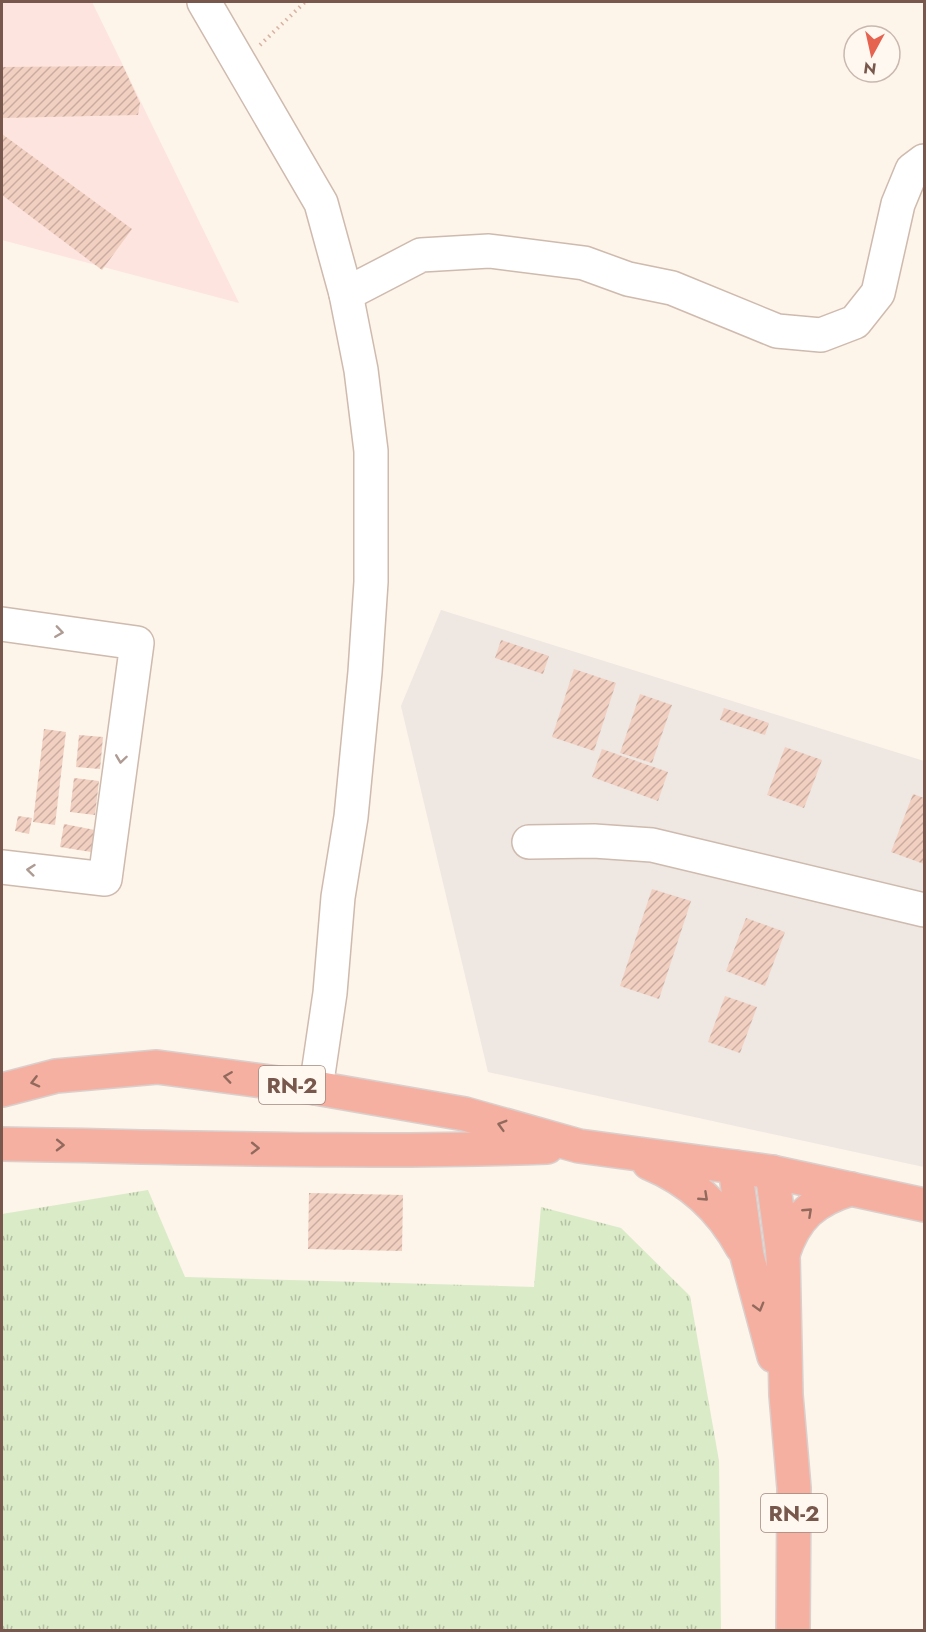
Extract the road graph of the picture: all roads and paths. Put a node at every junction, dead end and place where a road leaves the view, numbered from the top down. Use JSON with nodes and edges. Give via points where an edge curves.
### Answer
{"nodes":[{"id":1,"x":204,"y":2,"type":"edge"},
{"id":2,"x":305,"y":2,"type":"edge"},
{"id":3,"x":241,"y":64,"type":"junction"},
{"id":4,"x":924,"y":161,"type":"edge"},
{"id":5,"x":346,"y":294,"type":"junction"},
{"id":6,"x":2,"y":624,"type":"edge"},
{"id":7,"x":529,"y":842,"type":"dead end"},
{"id":8,"x":2,"y":867,"type":"edge"},
{"id":9,"x":924,"y":910,"type":"edge"},
{"id":10,"x":316,"y":1088,"type":"junction"},
{"id":11,"x":2,"y":1090,"type":"edge"},
{"id":12,"x":2,"y":1144,"type":"edge"},
{"id":13,"x":579,"y":1146,"type":"junction"},
{"id":14,"x":616,"y":1151,"type":"junction"},
{"id":15,"x":735,"y":1167,"type":"junction"},
{"id":16,"x":771,"y":1172,"type":"junction"},
{"id":17,"x":850,"y":1189,"type":"junction"},
{"id":18,"x":924,"y":1205,"type":"edge"},
{"id":19,"x":783,"y":1254,"type":"junction"},
{"id":20,"x":747,"y":1256,"type":"junction"},
{"id":21,"x":786,"y":1395,"type":"junction"},
{"id":22,"x":793,"y":1630,"type":"edge"}],
"edges":[{"from":1,"to":3,"type":"street"},
{"from":2,"to":3,"type":"path"},
{"from":3,"to":5,"type":"street","via":[[321,204]]},
{"from":4,"to":5,"type":"street","via":[[912,170],[898,204],[878,292],[855,322],[821,335],[777,331],[672,288],[628,279],[584,263],[489,251],[421,255]]},
{"from":5,"to":10,"type":"street","via":[[371,451],[371,582],[352,807]]},
{"from":6,"to":8,"type":"street","one_way":true,"via":[[137,643],[105,879]]},
{"from":7,"to":9,"type":"street","via":[[652,845]]},
{"from":10,"to":11,"type":"highway","number":"RN-2","one_way":true,"via":[[157,1067],[56,1076]]},
{"from":13,"to":10,"type":"highway","number":"RN-2","one_way":true,"via":[[465,1114]]},
{"from":12,"to":13,"type":"highway","number":"RN-2","one_way":true,"via":[[324,1150]]},
{"from":13,"to":14,"type":"highway","number":"RN-2"},
{"from":14,"to":15,"type":"highway","number":"RN-2"},
{"from":14,"to":20,"type":"highway","one_way":true,"via":[[666,1170],[692,1186],[733,1230]]},
{"from":15,"to":16,"type":"highway","number":"RN-2"},
{"from":15,"to":20,"type":"highway","number":"RN-2"},
{"from":16,"to":17,"type":"highway"},
{"from":16,"to":19,"type":"highway","number":"RN-2"},
{"from":17,"to":18,"type":"highway"},
{"from":19,"to":17,"type":"highway","one_way":true,"via":[[796,1223],[807,1211]]},
{"from":19,"to":21,"type":"highway","number":"RN-2"},
{"from":20,"to":21,"type":"highway","number":"RN-2","one_way":true},
{"from":21,"to":22,"type":"highway","number":"RN-2","via":[[794,1488]]}]}
